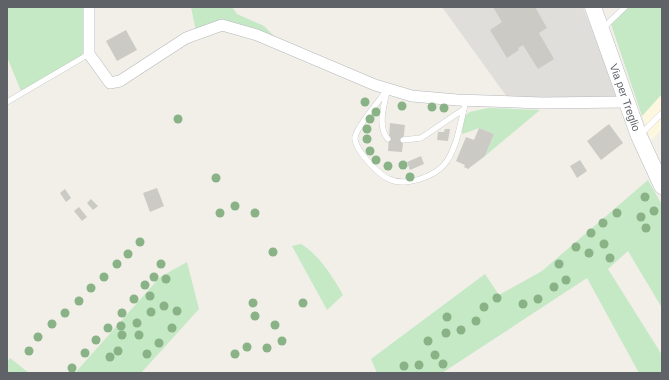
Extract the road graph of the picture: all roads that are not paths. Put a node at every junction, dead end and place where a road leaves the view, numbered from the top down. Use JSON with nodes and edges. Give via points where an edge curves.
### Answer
{"nodes":[{"id":1,"x":89,"y":7,"type":"edge"},
{"id":2,"x":593,"y":7,"type":"edge"},
{"id":3,"x":625,"y":7,"type":"edge"},
{"id":4,"x":601,"y":30,"type":"junction"},
{"id":5,"x":89,"y":54,"type":"junction"},
{"id":6,"x":388,"y":89,"type":"junction"},
{"id":7,"x":7,"y":102,"type":"edge"},
{"id":8,"x":626,"y":102,"type":"junction"},
{"id":9,"x":465,"y":104,"type":"junction"},
{"id":10,"x":662,"y":113,"type":"edge"},
{"id":11,"x":639,"y":136,"type":"junction"},
{"id":12,"x":388,"y":139,"type":"dead end"},
{"id":13,"x":403,"y":140,"type":"dead end"},
{"id":14,"x":662,"y":186,"type":"edge"}],
"edges":[{"from":1,"to":5,"type":"street"},
{"from":2,"to":4,"type":"main road","name":"Via per Treglio"},
{"from":3,"to":4,"type":"lane"},
{"from":4,"to":8,"type":"main road","name":"Via per Treglio"},
{"from":5,"to":6,"type":"street","via":[[110,84],[120,81],[186,38],[222,25],[257,35]]},
{"from":5,"to":7,"type":"lane"},
{"from":6,"to":9,"type":"street","via":[[412,96]]},
{"from":6,"to":9,"type":"lane","via":[[355,138],[366,160],[389,179],[403,182],[429,176],[446,162],[454,146]]},
{"from":6,"to":12,"type":"lane","via":[[382,123]]},
{"from":8,"to":9,"type":"street"},
{"from":8,"to":11,"type":"main road","name":"Via per Treglio"},
{"from":9,"to":13,"type":"lane","via":[[421,138]]},
{"from":10,"to":11,"type":"lane"},
{"from":11,"to":14,"type":"main road","name":"Via per Treglio"}]}
